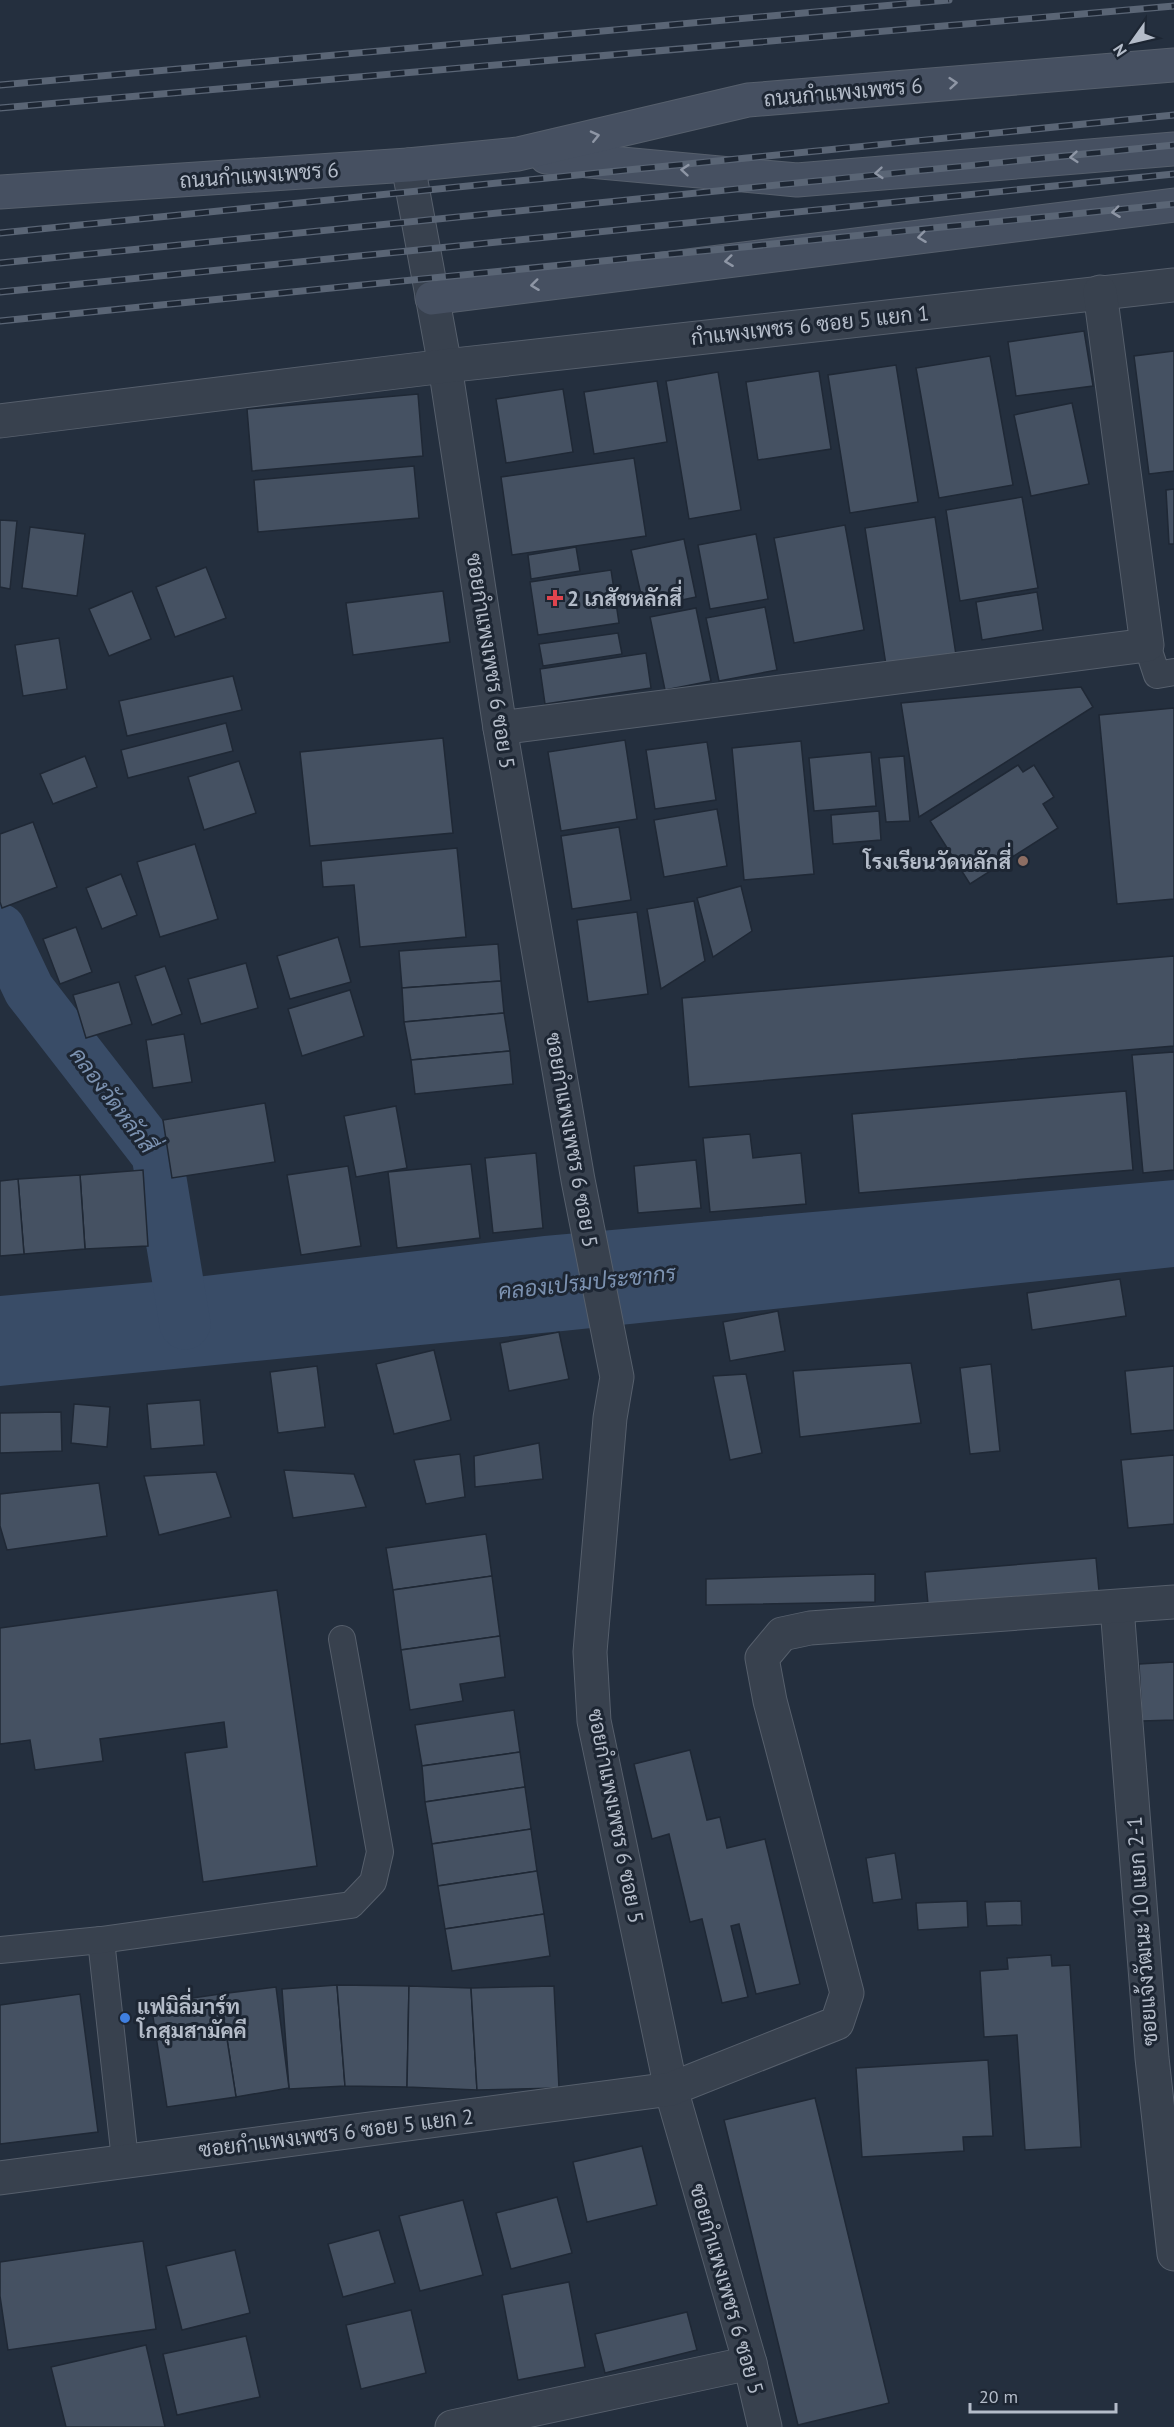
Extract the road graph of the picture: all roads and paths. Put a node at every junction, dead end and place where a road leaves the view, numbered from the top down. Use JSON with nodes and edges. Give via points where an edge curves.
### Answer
{"nodes":[{"id":1,"x":1174,"y":65,"type":"edge"},
{"id":2,"x":1174,"y":149,"type":"edge"},
{"id":3,"x":518,"y":154,"type":"junction"},
{"id":4,"x":408,"y":165,"type":"junction"},
{"id":5,"x":0,"y":192,"type":"edge"},
{"id":6,"x":1174,"y":205,"type":"edge"},
{"id":7,"x":1174,"y":285,"type":"edge"},
{"id":8,"x":1100,"y":292,"type":"junction"},
{"id":9,"x":432,"y":298,"type":"junction"},
{"id":10,"x":445,"y":366,"type":"junction"},
{"id":11,"x":0,"y":421,"type":"edge"},
{"id":12,"x":1147,"y":645,"type":"junction"},
{"id":13,"x":1174,"y":672,"type":"edge"},
{"id":14,"x":500,"y":728,"type":"junction"},
{"id":15,"x":1174,"y":1602,"type":"edge"},
{"id":16,"x":1117,"y":1607,"type":"junction"},
{"id":17,"x":342,"y":1639,"type":"dead end"},
{"id":18,"x":101,"y":1940,"type":"junction"},
{"id":19,"x":0,"y":1950,"type":"edge"},
{"id":20,"x":1163,"y":2057,"type":"edge"},
{"id":21,"x":671,"y":2090,"type":"junction"},
{"id":22,"x":125,"y":2160,"type":"junction"},
{"id":23,"x":0,"y":2178,"type":"edge"},
{"id":24,"x":1174,"y":2254,"type":"edge"},
{"id":25,"x":750,"y":2363,"type":"junction"},
{"id":26,"x":452,"y":2427,"type":"edge"},
{"id":27,"x":765,"y":2427,"type":"edge"}],
"edges":[{"from":3,"to":1,"type":"main road","name":"ถนนกำแพงเพชร 6","one_way":true,"via":[[748,100]]},
{"from":2,"to":3,"type":"main road","name":"ถนนกำแพงเพชร 6","one_way":true,"via":[[797,180]]},
{"from":3,"to":4,"type":"main road","name":"ถนนกำแพงเพชร 6"},
{"from":4,"to":5,"type":"main road","name":"ถนนกำแพงเพชร 6"},
{"from":4,"to":9,"type":"street","name":"ซอยกำแพงเพชร 6 ซอย 5"},
{"from":6,"to":9,"type":"main road","one_way":true},
{"from":7,"to":8,"type":"street","name":"กำแพงเพชร 6 ซอย 5 แยก 1"},
{"from":8,"to":10,"type":"street","name":"กำแพงเพชร 6 ซอย 5 แยก 1"},
{"from":8,"to":12,"type":"street"},
{"from":9,"to":10,"type":"street","name":"ซอยกำแพงเพชร 6 ซอย 5"},
{"from":10,"to":11,"type":"street","name":"กำแพงเพชร 6 ซอย 5 แยก 1"},
{"from":10,"to":14,"type":"street","name":"ซอยกำแพงเพชร 6 ซอย 5"},
{"from":12,"to":13,"type":"lane","via":[[1157,675]]},
{"from":12,"to":14,"type":"street"},
{"from":14,"to":21,"type":"street","name":"ซอยกำแพงเพชร 6 ซอย 5","via":[[578,1180],[617,1377],[590,1652],[594,1721]]},
{"from":15,"to":16,"type":"street"},
{"from":16,"to":20,"type":"street","name":"ซอยแจ้งวัฒนะ 10 แยก 2-1"},
{"from":16,"to":21,"type":"street","name":"ซอยกำแพงเพชร 6 ซอย 5 แยก 2","via":[[810,1628],[782,1634],[762,1658],[847,1993],[837,2022]]},
{"from":17,"to":18,"type":"lane","via":[[380,1852],[373,1881],[351,1905]]},
{"from":18,"to":19,"type":"lane"},
{"from":18,"to":22,"type":"lane"},
{"from":20,"to":24,"type":"street","name":"ซอยแจ้งวัฒนะ 10 แยก 2-1"},
{"from":21,"to":22,"type":"street","name":"ซอยกำแพงเพชร 6 ซอย 5 แยก 2"},
{"from":21,"to":25,"type":"street","name":"ซอยกำแพงเพชร 6 ซอย 5"},
{"from":22,"to":23,"type":"street","name":"ซอยกำแพงเพชร 6 ซอย 5 แยก 2"},
{"from":25,"to":26,"type":"street"},
{"from":25,"to":27,"type":"street","name":"ซอยกำแพงเพชร 6 ซอย 5"}]}
